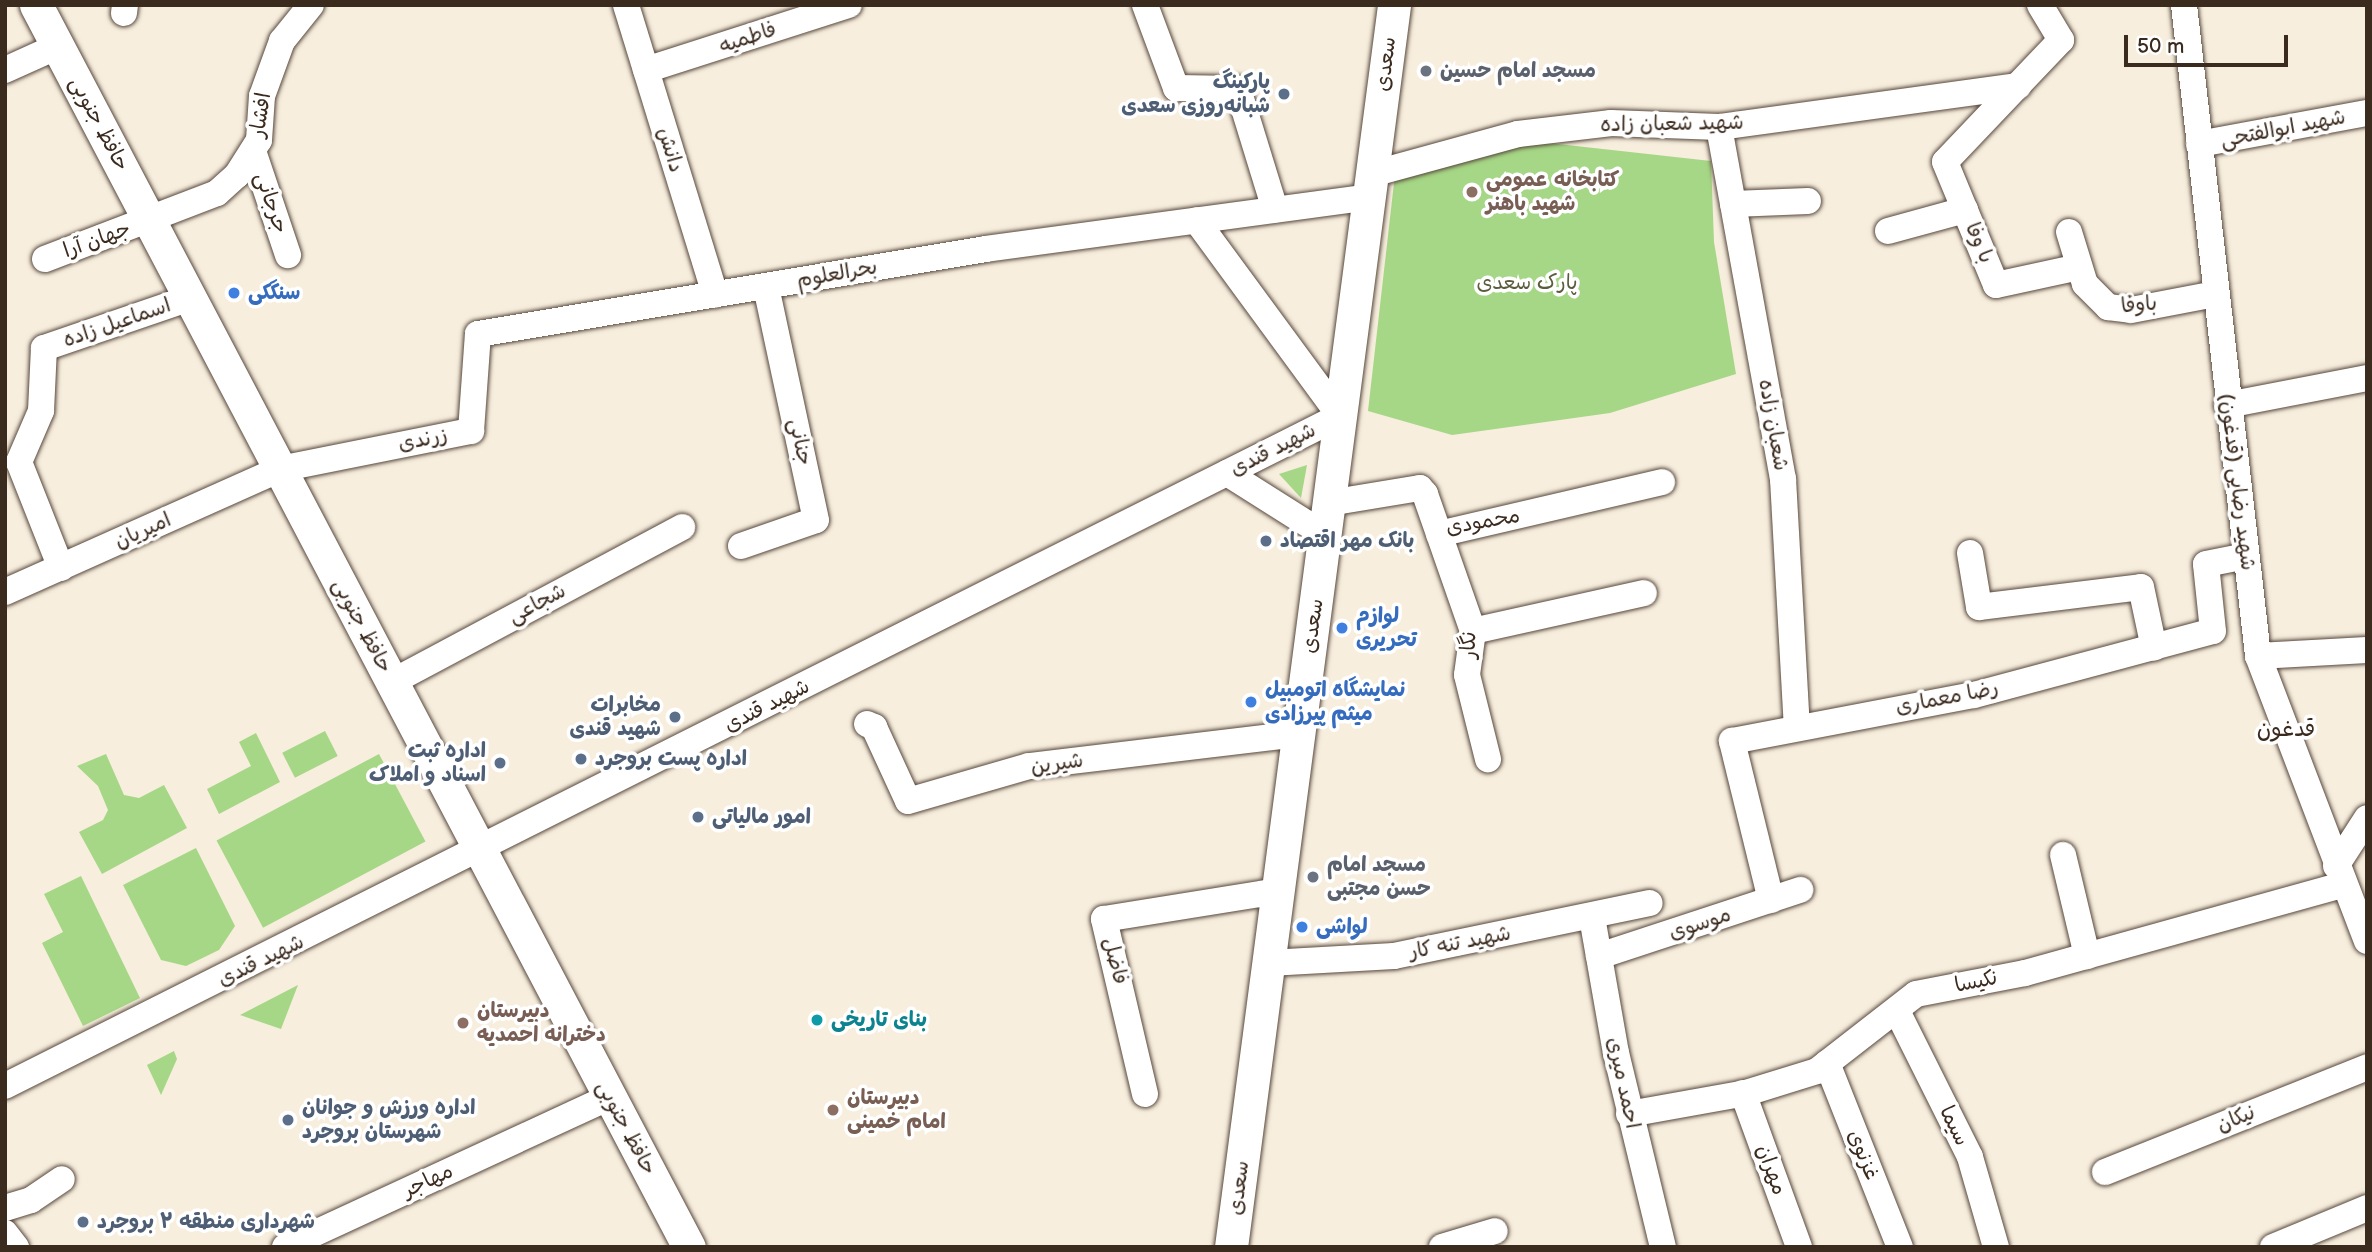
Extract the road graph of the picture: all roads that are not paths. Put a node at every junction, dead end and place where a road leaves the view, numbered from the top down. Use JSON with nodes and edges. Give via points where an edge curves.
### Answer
{"nodes":[{"id":1,"x":36,"y":5,"type":"edge"},
{"id":2,"x":311,"y":5,"type":"edge"},
{"id":3,"x":626,"y":5,"type":"edge"},
{"id":4,"x":849,"y":5,"type":"edge"},
{"id":5,"x":1145,"y":5,"type":"edge"},
{"id":6,"x":1394,"y":5,"type":"edge"},
{"id":7,"x":2040,"y":5,"type":"edge"},
{"id":8,"x":2184,"y":5,"type":"edge"},
{"id":9,"x":58,"y":46,"type":"junction"},
{"id":10,"x":5,"y":70,"type":"edge"},
{"id":11,"x":646,"y":70,"type":"junction"},
{"id":12,"x":2018,"y":86,"type":"junction"},
{"id":13,"x":2367,"y":113,"type":"edge"},
{"id":14,"x":1719,"y":127,"type":"junction"},
{"id":15,"x":2199,"y":144,"type":"junction"},
{"id":16,"x":253,"y":152,"type":"junction"},
{"id":17,"x":1370,"y":186,"type":"junction"},
{"id":18,"x":1808,"y":201,"type":"dead end"},
{"id":19,"x":1733,"y":204,"type":"junction"},
{"id":20,"x":1275,"y":209,"type":"junction"},
{"id":21,"x":1965,"y":210,"type":"junction"},
{"id":22,"x":1196,"y":220,"type":"junction"},
{"id":23,"x":149,"y":221,"type":"junction"},
{"id":24,"x":1888,"y":231,"type":"dead end"},
{"id":25,"x":2069,"y":232,"type":"dead end"},
{"id":26,"x":288,"y":255,"type":"dead end"},
{"id":27,"x":45,"y":259,"type":"dead end"},
{"id":28,"x":2079,"y":267,"type":"junction"},
{"id":29,"x":766,"y":286,"type":"junction"},
{"id":30,"x":2215,"y":294,"type":"junction"},
{"id":31,"x":715,"y":295,"type":"junction"},
{"id":32,"x":190,"y":298,"type":"junction"},
{"id":33,"x":478,"y":334,"type":"joint"},
{"id":34,"x":2367,"y":378,"type":"edge"},
{"id":35,"x":2227,"y":405,"type":"junction"},
{"id":36,"x":1340,"y":416,"type":"junction"},
{"id":37,"x":280,"y":469,"type":"junction"},
{"id":38,"x":1227,"y":473,"type":"junction"},
{"id":39,"x":1662,"y":482,"type":"dead end"},
{"id":40,"x":1327,"y":519,"type":"junction"},
{"id":41,"x":682,"y":527,"type":"dead end"},
{"id":42,"x":1439,"y":534,"type":"junction"},
{"id":43,"x":740,"y":546,"type":"dead end"},
{"id":44,"x":1970,"y":553,"type":"dead end"},
{"id":45,"x":2246,"y":556,"type":"junction"},
{"id":46,"x":61,"y":568,"type":"junction"},
{"id":47,"x":5,"y":592,"type":"edge"},
{"id":48,"x":1644,"y":593,"type":"dead end"},
{"id":49,"x":1473,"y":631,"type":"junction"},
{"id":50,"x":2154,"y":648,"type":"junction"},
{"id":51,"x":2367,"y":650,"type":"edge"},
{"id":52,"x":2258,"y":656,"type":"junction"},
{"id":53,"x":392,"y":682,"type":"junction"},
{"id":54,"x":867,"y":724,"type":"dead end"},
{"id":55,"x":1797,"y":727,"type":"junction"},
{"id":56,"x":1298,"y":734,"type":"junction"},
{"id":57,"x":1488,"y":759,"type":"dead end"},
{"id":58,"x":2367,"y":818,"type":"edge"},
{"id":59,"x":481,"y":851,"type":"junction"},
{"id":60,"x":2063,"y":855,"type":"dead end"},
{"id":61,"x":2340,"y":876,"type":"junction"},
{"id":62,"x":1800,"y":890,"type":"dead end"},
{"id":63,"x":1278,"y":891,"type":"junction"},
{"id":64,"x":1771,"y":900,"type":"junction"},
{"id":65,"x":1650,"y":903,"type":"dead end"},
{"id":66,"x":1592,"y":917,"type":"junction"},
{"id":67,"x":2367,"y":941,"type":"edge"},
{"id":68,"x":1599,"y":956,"type":"junction"},
{"id":69,"x":2087,"y":956,"type":"junction"},
{"id":70,"x":1269,"y":963,"type":"junction"},
{"id":71,"x":1897,"y":1011,"type":"junction"},
{"id":72,"x":1827,"y":1063,"type":"junction"},
{"id":73,"x":2367,"y":1067,"type":"edge"},
{"id":74,"x":5,"y":1086,"type":"edge"},
{"id":75,"x":1743,"y":1093,"type":"junction"},
{"id":76,"x":1145,"y":1094,"type":"dead end"},
{"id":77,"x":610,"y":1097,"type":"junction"},
{"id":78,"x":1629,"y":1114,"type":"junction"},
{"id":79,"x":2105,"y":1172,"type":"dead end"},
{"id":80,"x":62,"y":1179,"type":"dead end"},
{"id":81,"x":5,"y":1208,"type":"edge"},
{"id":82,"x":2367,"y":1208,"type":"edge"},
{"id":83,"x":1495,"y":1231,"type":"dead end"},
{"id":84,"x":5,"y":1233,"type":"edge"},
{"id":85,"x":312,"y":1241,"type":"edge"},
{"id":86,"x":16,"y":1247,"type":"edge"},
{"id":87,"x":285,"y":1247,"type":"edge"},
{"id":88,"x":689,"y":1247,"type":"edge"},
{"id":89,"x":1231,"y":1247,"type":"edge"},
{"id":90,"x":1442,"y":1247,"type":"edge"},
{"id":91,"x":1663,"y":1247,"type":"edge"},
{"id":92,"x":1799,"y":1247,"type":"edge"},
{"id":93,"x":1900,"y":1247,"type":"edge"},
{"id":94,"x":1996,"y":1247,"type":"edge"},
{"id":95,"x":2273,"y":1247,"type":"edge"}],
"edges":[{"from":1,"to":9,"type":"main road","name":"حافظ جنوبی"},
{"from":2,"to":16,"type":"street","name":"افشار","via":[[282,41],[270,69]]},
{"from":3,"to":11,"type":"street","name":"دانش"},
{"from":4,"to":11,"type":"street","name":"فاطمیه"},
{"from":5,"to":20,"type":"street","via":[[1176,88],[1238,89]]},
{"from":6,"to":17,"type":"main road","name":"سعدی"},
{"from":7,"to":12,"type":"street","via":[[2061,40]]},
{"from":8,"to":15,"type":"street","name":"(قدغون) شهید رضایی"},
{"from":9,"to":10,"type":"street"},
{"from":9,"to":23,"type":"main road","name":"حافظ جنوبی"},
{"from":11,"to":31,"type":"street","name":"دانش"},
{"from":12,"to":14,"type":"street","name":"شهید شعبان زاده"},
{"from":12,"to":21,"type":"street","name":"با وفا","via":[[1945,162]]},
{"from":13,"to":15,"type":"street","name":"شهید ابوالفتحی"},
{"from":14,"to":17,"type":"street","name":"شهید شعبان زاده","via":[[1611,123],[1518,134]]},
{"from":14,"to":19,"type":"street","name":"شعبان زاده"},
{"from":15,"to":30,"type":"street","name":"(قدغون) شهید رضایی"},
{"from":16,"to":23,"type":"street","name":"افشار","via":[[217,192]]},
{"from":16,"to":26,"type":"street","name":"جرجانی"},
{"from":17,"to":20,"type":"street","name":"بحرالعلوم"},
{"from":17,"to":36,"type":"main road","name":"سعدی"},
{"from":18,"to":19,"type":"street"},
{"from":19,"to":55,"type":"street","name":"شعبان زاده","via":[[1783,479]]},
{"from":20,"to":22,"type":"street","name":"بحرالعلوم"},
{"from":21,"to":24,"type":"street"},
{"from":21,"to":28,"type":"street","name":"با وفا","via":[[1996,285]]},
{"from":22,"to":29,"type":"street","name":"بحرالعلوم"},
{"from":22,"to":36,"type":"street"},
{"from":23,"to":27,"type":"street","name":"جهان آرا"},
{"from":23,"to":32,"type":"main road","name":"حافظ جنوبی"},
{"from":25,"to":28,"type":"street","name":"باوفا"},
{"from":28,"to":30,"type":"street","name":"باوفا","via":[[2085,284],[2108,307],[2131,310]]},
{"from":29,"to":31,"type":"street","name":"بحرالعلوم"},
{"from":29,"to":43,"type":"street","name":"جنانی","via":[[816,520]]},
{"from":30,"to":35,"type":"street","name":"(قدغون) شهید رضایی"},
{"from":31,"to":33,"type":"street","name":"بحرالعلوم"},
{"from":32,"to":37,"type":"main road","name":"حافظ جنوبی"},
{"from":32,"to":46,"type":"street","name":"اسماعیل زاده","via":[[44,348],[41,411],[19,461]]},
{"from":33,"to":37,"type":"street","name":"زرندی","via":[[471,431]]},
{"from":34,"to":35,"type":"street"},
{"from":35,"to":45,"type":"street","name":"(قدغون) شهید رضایی"},
{"from":36,"to":38,"type":"street","name":"شهید قندی"},
{"from":36,"to":40,"type":"main road","name":"سعدی"},
{"from":37,"to":46,"type":"street","name":"امیریان"},
{"from":37,"to":53,"type":"main road","name":"حافظ جنوبی"},
{"from":38,"to":40,"type":"street"},
{"from":38,"to":59,"type":"street","name":"شهید قندی"},
{"from":39,"to":42,"type":"street","name":"محمودی"},
{"from":40,"to":42,"type":"street","name":"محمودی","via":[[1420,488]]},
{"from":40,"to":56,"type":"main road","name":"سعدی"},
{"from":41,"to":53,"type":"street","name":"شجاعی"},
{"from":42,"to":49,"type":"street","name":"نگار"},
{"from":44,"to":50,"type":"street","via":[[1979,607],[2141,587]]},
{"from":45,"to":50,"type":"street","name":"رضا معماری","via":[[2206,564],[2213,631]]},
{"from":45,"to":52,"type":"street","name":"(قدغون) شهید رضایی"},
{"from":46,"to":47,"type":"street","name":"امیریان"},
{"from":48,"to":49,"type":"street"},
{"from":49,"to":57,"type":"street","name":"نگار","via":[[1467,675]]},
{"from":50,"to":55,"type":"street","name":"رضا معماری","via":[[1973,695]]},
{"from":51,"to":52,"type":"street"},
{"from":52,"to":61,"type":"street","name":"(قدغون) شهید رضایی"},
{"from":53,"to":59,"type":"main road","name":"حافظ جنوبی"},
{"from":54,"to":56,"type":"street","name":"شیرین","via":[[874,727],[908,802],[1029,766]]},
{"from":55,"to":64,"type":"street","name":"رضا معماری","via":[[1732,741]]},
{"from":56,"to":63,"type":"main road","name":"سعدی"},
{"from":58,"to":61,"type":"street"},
{"from":59,"to":74,"type":"street","name":"شهید قندی"},
{"from":59,"to":77,"type":"main road","name":"حافظ جنوبی"},
{"from":60,"to":69,"type":"street"},
{"from":61,"to":67,"type":"street","name":"(قدغون) شهید رضایی"},
{"from":61,"to":69,"type":"street","name":"نکیسا"},
{"from":62,"to":64,"type":"street","name":"موسوی"},
{"from":63,"to":70,"type":"main road","name":"سعدی"},
{"from":63,"to":76,"type":"street","name":"فاضل","via":[[1104,919]]},
{"from":64,"to":68,"type":"street","name":"موسوی"},
{"from":65,"to":66,"type":"street","name":"شهید تنه کار"},
{"from":66,"to":68,"type":"street","name":"احمد میری"},
{"from":66,"to":70,"type":"street","name":"شهید تنه کار","via":[[1394,956]]},
{"from":68,"to":78,"type":"street","name":"احمد میری"},
{"from":69,"to":71,"type":"street","name":"نکیسا","via":[[1916,994]]},
{"from":70,"to":89,"type":"main road","name":"سعدی"},
{"from":71,"to":72,"type":"street","name":"نکیسا"},
{"from":71,"to":94,"type":"street","name":"سیما","via":[[1970,1157]]},
{"from":72,"to":75,"type":"street","name":"نکیسا","via":[[1817,1071]]},
{"from":72,"to":93,"type":"street","name":"غزنوی"},
{"from":73,"to":79,"type":"street","name":"نیکان"},
{"from":75,"to":78,"type":"street","name":"نکیسا"},
{"from":75,"to":92,"type":"street","name":"مهران"},
{"from":77,"to":85,"type":"street","name":"مهاجر"},
{"from":77,"to":88,"type":"main road","name":"حافظ جنوبی"},
{"from":78,"to":91,"type":"street","name":"احمد میری"},
{"from":80,"to":81,"type":"street","via":[[31,1200]]},
{"from":82,"to":95,"type":"street"},
{"from":83,"to":90,"type":"street"},
{"from":84,"to":86,"type":"street"},
{"from":85,"to":87,"type":"street","name":"مهاجر"}]}
